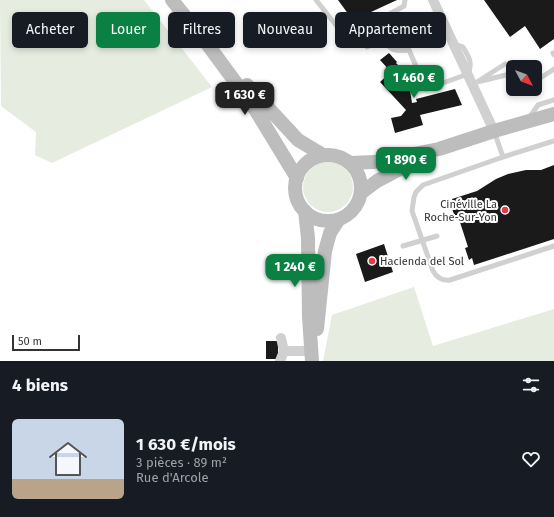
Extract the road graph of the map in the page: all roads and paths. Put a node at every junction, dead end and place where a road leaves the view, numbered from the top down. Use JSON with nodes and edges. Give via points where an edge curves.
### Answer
{"nodes":[{"id":1,"x":172,"y":0,"type":"edge"},
{"id":2,"x":316,"y":0,"type":"edge"},
{"id":3,"x":405,"y":0,"type":"edge"},
{"id":4,"x":433,"y":0,"type":"edge"},
{"id":5,"x":182,"y":12,"type":"edge"},
{"id":6,"x":210,"y":48,"type":"edge"},
{"id":7,"x":211,"y":48,"type":"edge"},
{"id":8,"x":390,"y":48,"type":"edge"},
{"id":9,"x":505,"y":64,"type":"dead end"},
{"id":10,"x":554,"y":69,"type":"edge"},
{"id":11,"x":468,"y":74,"type":"junction"},
{"id":12,"x":506,"y":75,"type":"edge"},
{"id":13,"x":542,"y":77,"type":"edge"},
{"id":14,"x":475,"y":84,"type":"junction"},
{"id":15,"x":554,"y":100,"type":"edge"},
{"id":16,"x":554,"y":114,"type":"edge"},
{"id":17,"x":527,"y":121,"type":"junction"},
{"id":18,"x":494,"y":130,"type":"junction"},
{"id":19,"x":554,"y":141,"type":"edge"},
{"id":20,"x":439,"y":149,"type":"junction"},
{"id":21,"x":322,"y":155,"type":"junction"},
{"id":22,"x":503,"y":156,"type":"junction"},
{"id":23,"x":350,"y":163,"type":"junction"},
{"id":24,"x":297,"y":178,"type":"junction"},
{"id":25,"x":361,"y":193,"type":"junction"},
{"id":26,"x":305,"y":211,"type":"junction"},
{"id":27,"x":339,"y":219,"type":"junction"},
{"id":28,"x":437,"y":236,"type":"dead end"},
{"id":29,"x":422,"y":240,"type":"junction"},
{"id":30,"x":403,"y":246,"type":"dead end"},
{"id":31,"x":554,"y":246,"type":"edge"},
{"id":32,"x":281,"y":338,"type":"dead end"},
{"id":33,"x":282,"y":356,"type":"edge"},
{"id":34,"x":312,"y":358,"type":"edge"}],
"edges":[{"from":1,"to":5,"type":"main road"},
{"from":2,"to":3,"type":"lane","via":[[343,34],[348,36],[404,6]]},
{"from":4,"to":11,"type":"street"},
{"from":6,"to":24,"type":"main road","via":[[253,106]]},
{"from":7,"to":21,"type":"main road","via":[[298,140]]},
{"from":8,"to":11,"type":"lane","via":[[394,51],[409,50],[426,90]]},
{"from":9,"to":14,"type":"lane"},
{"from":10,"to":13,"type":"lane"},
{"from":11,"to":14,"type":"street"},
{"from":12,"to":14,"type":"lane"},
{"from":14,"to":18,"type":"street"},
{"from":15,"to":17,"type":"lane","via":[[538,105]]},
{"from":16,"to":17,"type":"main road"},
{"from":17,"to":18,"type":"main road"},
{"from":18,"to":20,"type":"main road"},
{"from":18,"to":22,"type":"lane"},
{"from":19,"to":22,"type":"lane"},
{"from":20,"to":23,"type":"main road","via":[[374,162]]},
{"from":20,"to":25,"type":"main road","via":[[377,180]]},
{"from":21,"to":23,"type":"main road","via":[[332,155]]},
{"from":21,"to":24,"type":"main road","via":[[306,163]]},
{"from":22,"to":29,"type":"lane","via":[[419,188],[412,206]]},
{"from":23,"to":25,"type":"main road","via":[[357,171]]},
{"from":24,"to":26,"type":"main road","via":[[296,196]]},
{"from":25,"to":27,"type":"main road","via":[[353,209]]},
{"from":26,"to":27,"type":"main road","via":[[321,220]]},
{"from":26,"to":34,"type":"main road"},
{"from":27,"to":34,"type":"main road","via":[[330,233],[325,252]]},
{"from":28,"to":29,"type":"lane"},
{"from":29,"to":30,"type":"lane"},
{"from":29,"to":31,"type":"lane","via":[[433,271],[444,281]]},
{"from":32,"to":33,"type":"street"},
{"from":33,"to":34,"type":"street"}]}
